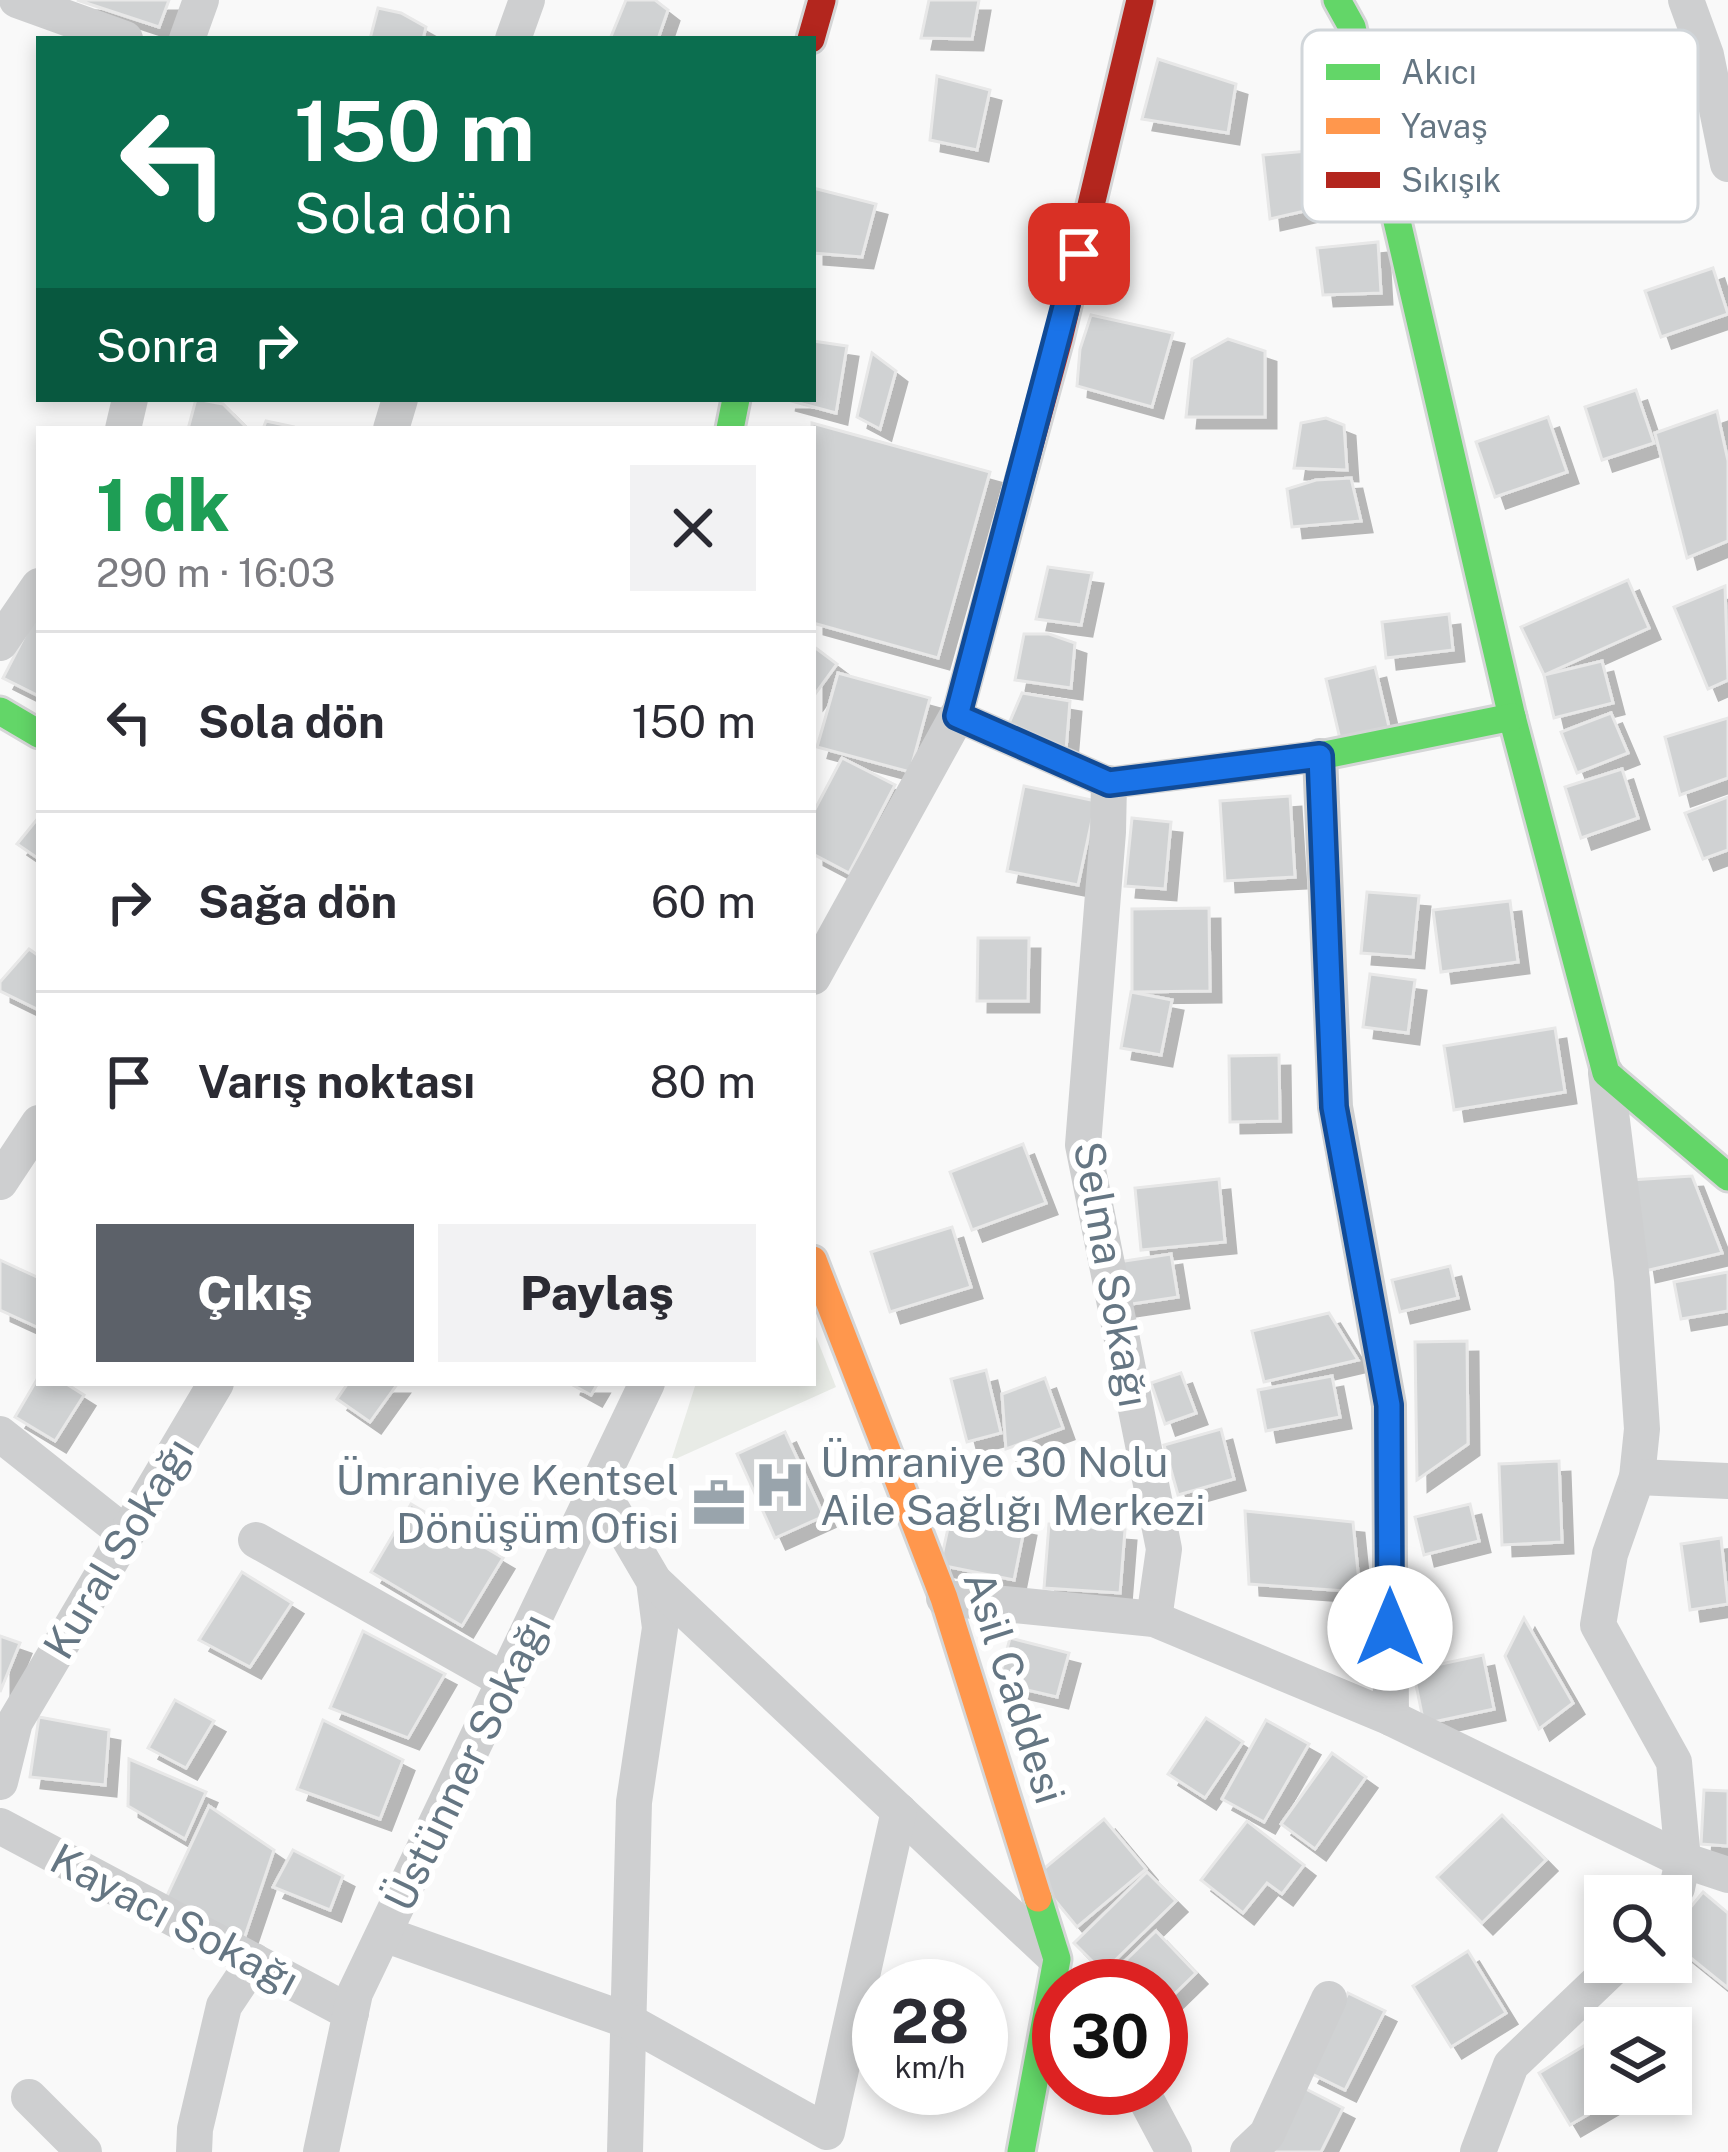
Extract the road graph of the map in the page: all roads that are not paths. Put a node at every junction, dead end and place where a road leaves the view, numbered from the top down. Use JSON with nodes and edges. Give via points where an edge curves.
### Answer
{"nodes":[{"id":1,"x":17,"y":0,"type":"edge"},
{"id":2,"x":202,"y":0,"type":"edge"},
{"id":3,"x":527,"y":0,"type":"edge"},
{"id":4,"x":822,"y":0,"type":"edge"},
{"id":5,"x":1140,"y":0,"type":"edge"},
{"id":6,"x":1337,"y":0,"type":"edge"},
{"id":7,"x":1686,"y":0,"type":"edge"},
{"id":8,"x":1353,"y":30,"type":"edge"},
{"id":9,"x":117,"y":36,"type":"edge"},
{"id":10,"x":188,"y":36,"type":"edge"},
{"id":11,"x":514,"y":36,"type":"edge"},
{"id":12,"x":812,"y":36,"type":"edge"},
{"id":13,"x":1717,"y":52,"type":"edge"},
{"id":14,"x":1728,"y":164,"type":"edge"},
{"id":15,"x":1397,"y":222,"type":"edge"},
{"id":16,"x":36,"y":590,"type":"edge"},
{"id":17,"x":0,"y":643,"type":"edge"},
{"id":18,"x":0,"y":711,"type":"edge"},
{"id":19,"x":957,"y":716,"type":"junction"},
{"id":20,"x":1512,"y":717,"type":"junction"},
{"id":21,"x":36,"y":732,"type":"edge"},
{"id":22,"x":1320,"y":756,"type":"junction"},
{"id":23,"x":1109,"y":783,"type":"junction"},
{"id":24,"x":816,"y":972,"type":"edge"},
{"id":25,"x":1606,"y":1073,"type":"junction"},
{"id":26,"x":36,"y":1128,"type":"edge"},
{"id":27,"x":1728,"y":1177,"type":"edge"},
{"id":28,"x":0,"y":1182,"type":"edge"},
{"id":29,"x":816,"y":1268,"type":"edge"},
{"id":30,"x":213,"y":1386,"type":"edge"},
{"id":31,"x":646,"y":1386,"type":"edge"},
{"id":32,"x":0,"y":1434,"type":"edge"},
{"id":33,"x":1637,"y":1477,"type":"junction"},
{"id":34,"x":1728,"y":1481,"type":"edge"},
{"id":35,"x":599,"y":1487,"type":"junction"},
{"id":36,"x":126,"y":1534,"type":"junction"},
{"id":37,"x":256,"y":1540,"type":"dead end"},
{"id":38,"x":654,"y":1581,"type":"junction"},
{"id":39,"x":944,"y":1598,"type":"junction"},
{"id":40,"x":1154,"y":1618,"type":"junction"},
{"id":41,"x":507,"y":1682,"type":"junction"},
{"id":42,"x":1390,"y":1718,"type":"junction"},
{"id":43,"x":0,"y":1782,"type":"edge"},
{"id":44,"x":898,"y":1811,"type":"junction"},
{"id":45,"x":0,"y":1826,"type":"edge"},
{"id":46,"x":1683,"y":1860,"type":"junction"},
{"id":47,"x":1680,"y":1875,"type":"edge"},
{"id":48,"x":1728,"y":1875,"type":"edge"},
{"id":49,"x":384,"y":1934,"type":"junction"},
{"id":50,"x":1052,"y":1959,"type":"edge"},
{"id":51,"x":1062,"y":1959,"type":"edge"},
{"id":52,"x":254,"y":1961,"type":"junction"},
{"id":53,"x":1597,"y":1983,"type":"edge"},
{"id":54,"x":1329,"y":1999,"type":"dead end"},
{"id":55,"x":351,"y":2012,"type":"junction"},
{"id":56,"x":626,"y":2020,"type":"junction"},
{"id":57,"x":29,"y":2097,"type":"dead end"},
{"id":58,"x":1032,"y":2109,"type":"edge"},
{"id":59,"x":1154,"y":2115,"type":"edge"},
{"id":60,"x":842,"y":2142,"type":"edge"},
{"id":61,"x":85,"y":2152,"type":"edge"},
{"id":62,"x":194,"y":2152,"type":"edge"},
{"id":63,"x":321,"y":2152,"type":"edge"},
{"id":64,"x":625,"y":2152,"type":"edge"},
{"id":65,"x":1021,"y":2152,"type":"edge"},
{"id":66,"x":1174,"y":2152,"type":"edge"},
{"id":67,"x":1248,"y":2152,"type":"edge"},
{"id":68,"x":1478,"y":2152,"type":"edge"}],
"edges":[{"from":1,"to":9,"type":"street"},
{"from":2,"to":10,"type":"street"},
{"from":3,"to":11,"type":"street"},
{"from":4,"to":12,"type":"street"},
{"from":5,"to":19,"type":"street"},
{"from":6,"to":8,"type":"street"},
{"from":7,"to":13,"type":"street"},
{"from":13,"to":14,"type":"street"},
{"from":15,"to":20,"type":"street"},
{"from":16,"to":17,"type":"street"},
{"from":18,"to":21,"type":"street"},
{"from":19,"to":23,"type":"street"},
{"from":19,"to":24,"type":"street"},
{"from":20,"to":22,"type":"street"},
{"from":20,"to":25,"type":"street"},
{"from":22,"to":23,"type":"street"},
{"from":22,"to":42,"type":"street","via":[[1334,1107],[1389,1405]]},
{"from":23,"to":40,"type":"street","name":"Selma Sokağı","via":[[1083,1145],[1165,1549]]},
{"from":25,"to":27,"type":"street"},
{"from":25,"to":33,"type":"street","via":[[1632,1280],[1642,1429]]},
{"from":26,"to":28,"type":"street"},
{"from":29,"to":39,"type":"street","name":"Asil Caddesi"},
{"from":30,"to":36,"type":"street","name":"Kural Sokağı"},
{"from":31,"to":35,"type":"street","name":"Üstünner Sokağı"},
{"from":32,"to":36,"type":"street"},
{"from":33,"to":34,"type":"street"},
{"from":33,"to":46,"type":"street","via":[[1610,1554],[1598,1625],[1674,1762]]},
{"from":35,"to":38,"type":"street"},
{"from":35,"to":41,"type":"street","name":"Üstünner Sokağı"},
{"from":36,"to":43,"type":"street","name":"Kural Sokağı","via":[[15,1722]]},
{"from":37,"to":41,"type":"street"},
{"from":38,"to":44,"type":"street"},
{"from":38,"to":56,"type":"street","via":[[660,1628],[634,1802]]},
{"from":39,"to":40,"type":"street"},
{"from":39,"to":51,"type":"street","name":"Asil Caddesi"},
{"from":40,"to":42,"type":"street"},
{"from":41,"to":49,"type":"street","name":"Üstünner Sokağı"},
{"from":42,"to":46,"type":"street"},
{"from":44,"to":50,"type":"street"},
{"from":44,"to":60,"type":"street"},
{"from":45,"to":52,"type":"street","name":"Kayacı Sokağı"},
{"from":46,"to":47,"type":"street"},
{"from":46,"to":48,"type":"street"},
{"from":49,"to":55,"type":"street","name":"Üstünner Sokağı"},
{"from":49,"to":56,"type":"street"},
{"from":52,"to":55,"type":"street","name":"Kayacı Sokağı"},
{"from":52,"to":62,"type":"street","via":[[224,2006]]},
{"from":53,"to":68,"type":"street","via":[[1511,2065]]},
{"from":54,"to":67,"type":"street","via":[[1267,2134]]},
{"from":55,"to":63,"type":"street","name":"Üstünner Sokağı"},
{"from":56,"to":60,"type":"street"},
{"from":56,"to":64,"type":"street"},
{"from":57,"to":61,"type":"street"},
{"from":58,"to":65,"type":"street","name":"Asil Caddesi"},
{"from":59,"to":66,"type":"street"}]}
